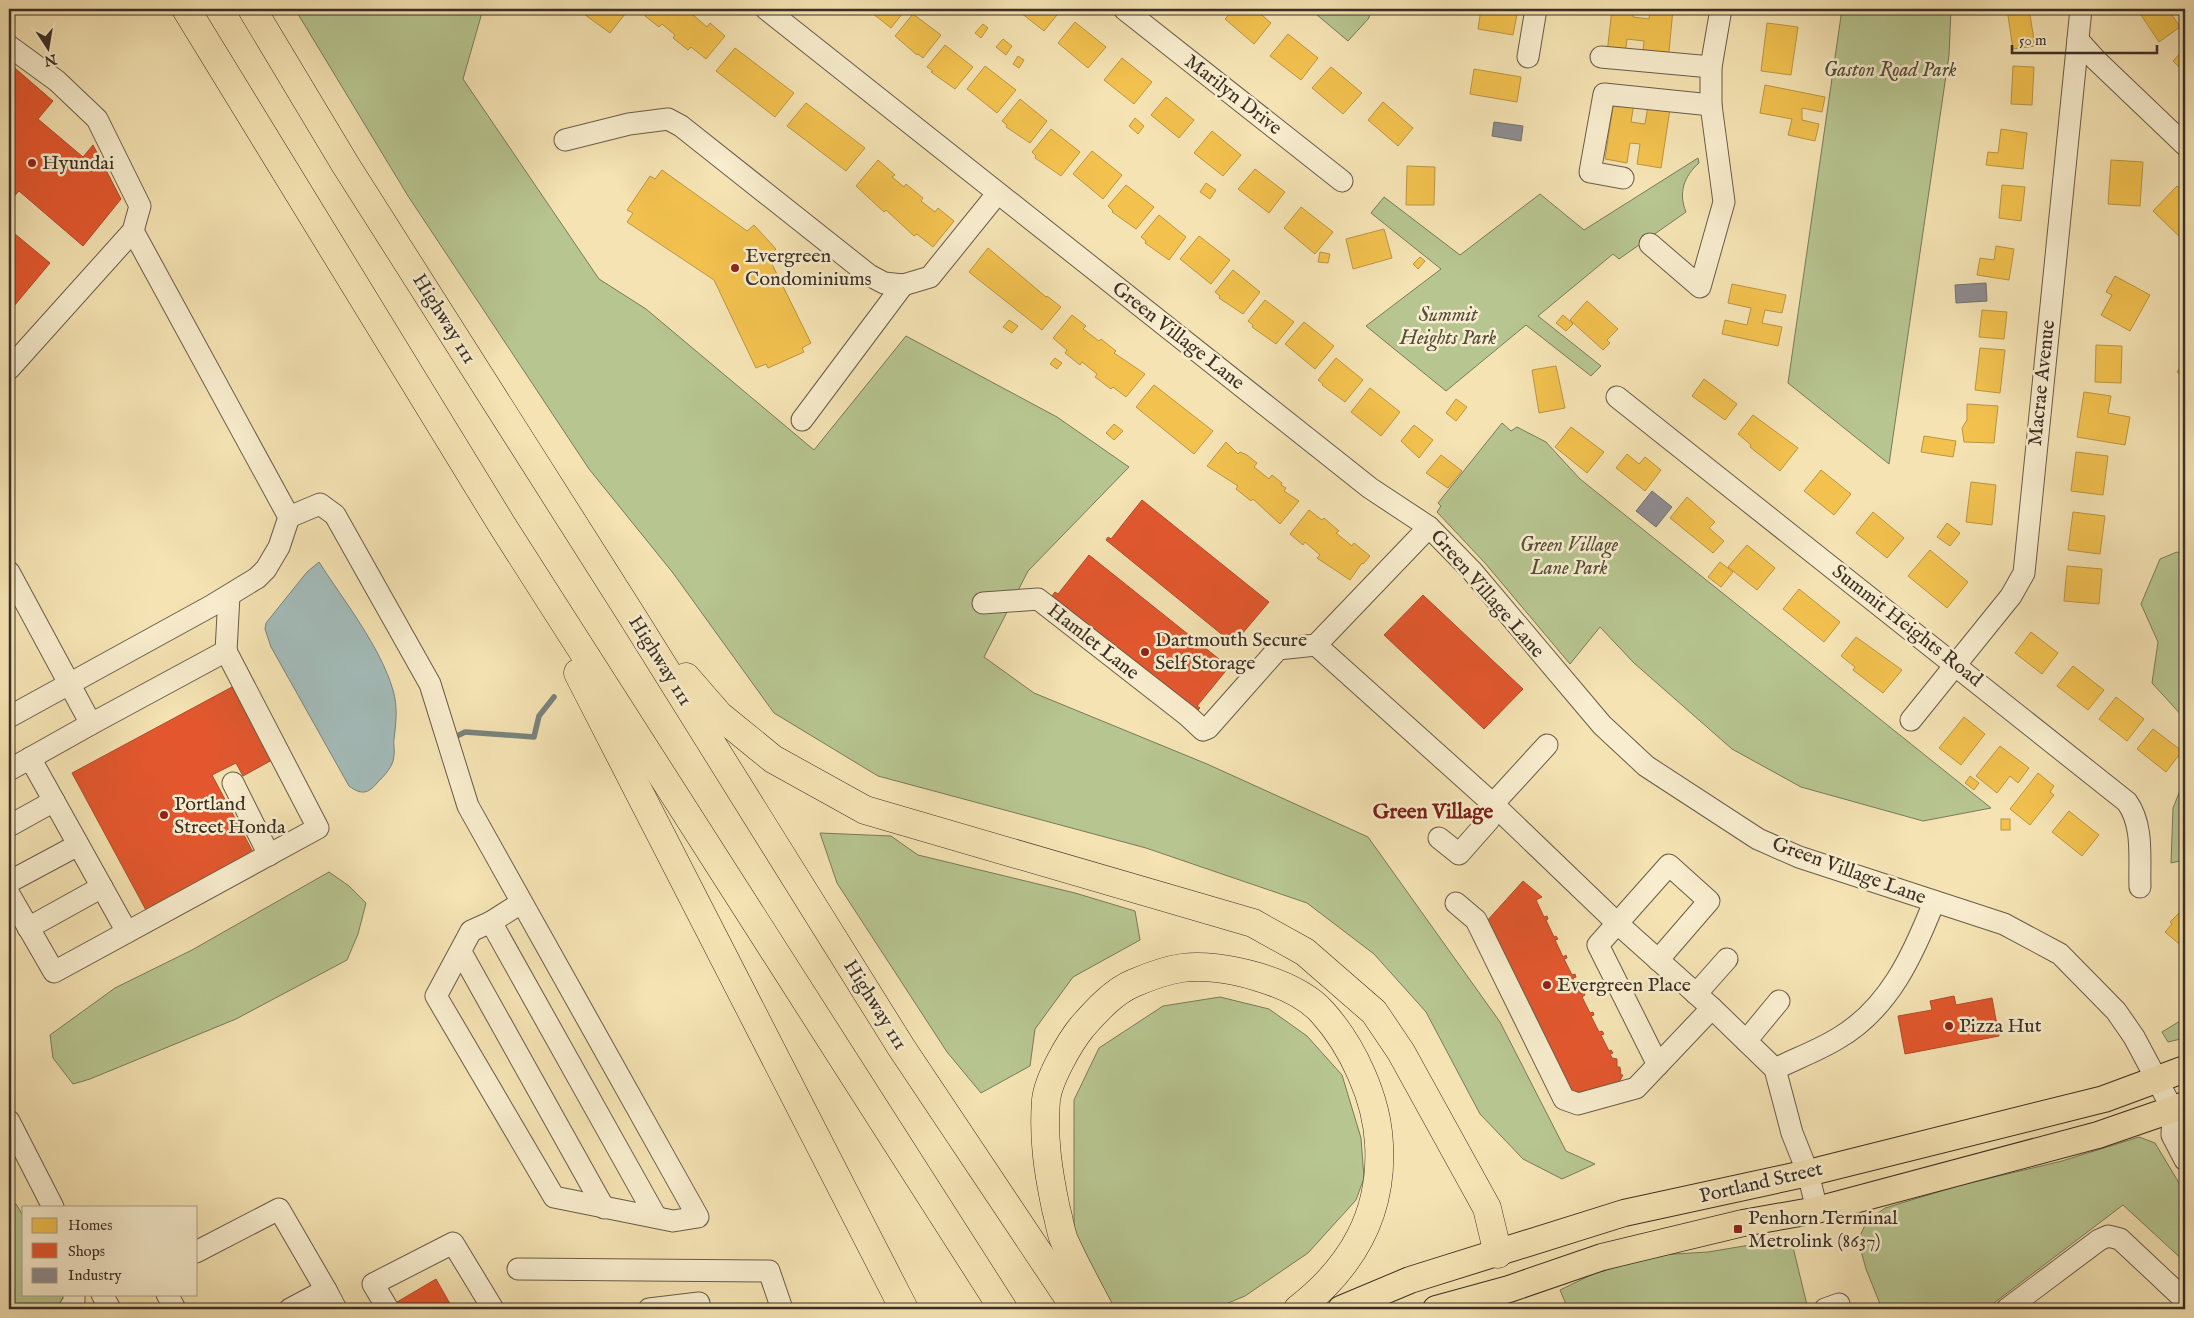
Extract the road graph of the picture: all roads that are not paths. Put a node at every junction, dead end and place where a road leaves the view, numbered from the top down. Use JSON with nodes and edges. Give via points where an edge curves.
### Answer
{"nodes":[{"id":1,"x":186,"y":9,"type":"edge"},
{"id":2,"x":252,"y":9,"type":"edge"},
{"id":3,"x":766,"y":9,"type":"edge"},
{"id":4,"x":1124,"y":9,"type":"edge"},
{"id":5,"x":1536,"y":9,"type":"edge"},
{"id":6,"x":1721,"y":9,"type":"edge"},
{"id":7,"x":2081,"y":9,"type":"edge"},
{"id":8,"x":2078,"y":40,"type":"junction"},
{"id":9,"x":9,"y":46,"type":"edge"},
{"id":10,"x":1528,"y":57,"type":"dead end"},
{"id":11,"x":1601,"y":57,"type":"dead end"},
{"id":12,"x":1711,"y":68,"type":"junction"},
{"id":13,"x":1711,"y":105,"type":"junction"},
{"id":14,"x":564,"y":140,"type":"dead end"},
{"id":15,"x":2185,"y":145,"type":"edge"},
{"id":16,"x":1623,"y":178,"type":"dead end"},
{"id":17,"x":1342,"y":181,"type":"dead end"},
{"id":18,"x":998,"y":194,"type":"junction"},
{"id":19,"x":133,"y":231,"type":"junction"},
{"id":20,"x":1650,"y":244,"type":"dead end"},
{"id":21,"x":903,"y":285,"type":"junction"},
{"id":22,"x":12,"y":361,"type":"edge"},
{"id":23,"x":1617,"y":397,"type":"dead end"},
{"id":24,"x":802,"y":420,"type":"dead end"},
{"id":25,"x":289,"y":517,"type":"junction"},
{"id":26,"x":502,"y":525,"type":"junction"},
{"id":27,"x":1429,"y":527,"type":"junction"},
{"id":28,"x":9,"y":572,"type":"edge"},
{"id":29,"x":229,"y":596,"type":"junction"},
{"id":30,"x":983,"y":603,"type":"dead end"},
{"id":31,"x":632,"y":616,"type":"junction"},
{"id":32,"x":1316,"y":645,"type":"junction"},
{"id":33,"x":226,"y":651,"type":"junction"},
{"id":34,"x":1956,"y":664,"type":"junction"},
{"id":35,"x":68,"y":684,"type":"junction"},
{"id":36,"x":9,"y":717,"type":"edge"},
{"id":37,"x":1911,"y":720,"type":"dead end"},
{"id":38,"x":91,"y":724,"type":"junction"},
{"id":39,"x":1547,"y":745,"type":"dead end"},
{"id":40,"x":30,"y":758,"type":"junction"},
{"id":41,"x":9,"y":770,"type":"edge"},
{"id":42,"x":233,"y":783,"type":"dead end"},
{"id":43,"x":54,"y":801,"type":"junction"},
{"id":44,"x":1493,"y":804,"type":"junction"},
{"id":45,"x":9,"y":826,"type":"edge"},
{"id":46,"x":1439,"y":838,"type":"dead end"},
{"id":47,"x":78,"y":844,"type":"junction"},
{"id":48,"x":269,"y":855,"type":"junction"},
{"id":49,"x":9,"y":882,"type":"edge"},
{"id":50,"x":102,"y":887,"type":"junction"},
{"id":51,"x":2140,"y":887,"type":"dead end"},
{"id":52,"x":9,"y":894,"type":"edge"},
{"id":53,"x":1934,"y":902,"type":"junction"},
{"id":54,"x":521,"y":903,"type":"junction"},
{"id":55,"x":1456,"y":903,"type":"dead end"},
{"id":56,"x":491,"y":922,"type":"junction"},
{"id":57,"x":1618,"y":924,"type":"junction"},
{"id":58,"x":28,"y":928,"type":"junction"},
{"id":59,"x":127,"y":932,"type":"junction"},
{"id":60,"x":461,"y":952,"type":"junction"},
{"id":61,"x":1727,"y":959,"type":"dead end"},
{"id":62,"x":1658,"y":960,"type":"junction"},
{"id":63,"x":1696,"y":994,"type":"junction"},
{"id":64,"x":1779,"y":1001,"type":"dead end"},
{"id":65,"x":1712,"y":1008,"type":"junction"},
{"id":66,"x":1746,"y":1041,"type":"junction"},
{"id":67,"x":1658,"y":1065,"type":"junction"},
{"id":68,"x":1775,"y":1069,"type":"junction"},
{"id":69,"x":2185,"y":1069,"type":"edge"},
{"id":70,"x":2173,"y":1101,"type":"edge"},
{"id":71,"x":9,"y":1122,"type":"edge"},
{"id":72,"x":2185,"y":1160,"type":"edge"},
{"id":73,"x":1808,"y":1173,"type":"junction"},
{"id":74,"x":52,"y":1206,"type":"edge"},
{"id":75,"x":604,"y":1208,"type":"junction"},
{"id":76,"x":1817,"y":1210,"type":"junction"},
{"id":77,"x":656,"y":1217,"type":"junction"},
{"id":78,"x":198,"y":1251,"type":"edge"},
{"id":79,"x":1498,"y":1254,"type":"junction"},
{"id":80,"x":518,"y":1269,"type":"dead end"},
{"id":81,"x":1509,"y":1289,"type":"junction"},
{"id":82,"x":326,"y":1290,"type":"junction"},
{"id":83,"x":74,"y":1296,"type":"edge"},
{"id":84,"x":103,"y":1296,"type":"edge"},
{"id":85,"x":168,"y":1296,"type":"edge"},
{"id":86,"x":2185,"y":1300,"type":"edge"},
{"id":87,"x":69,"y":1309,"type":"edge"},
{"id":88,"x":110,"y":1309,"type":"edge"},
{"id":89,"x":175,"y":1309,"type":"edge"},
{"id":90,"x":290,"y":1309,"type":"edge"},
{"id":91,"x":336,"y":1309,"type":"edge"},
{"id":92,"x":388,"y":1309,"type":"edge"},
{"id":93,"x":493,"y":1309,"type":"edge"},
{"id":94,"x":657,"y":1309,"type":"edge"},
{"id":95,"x":700,"y":1309,"type":"edge"},
{"id":96,"x":782,"y":1309,"type":"edge"},
{"id":97,"x":904,"y":1309,"type":"edge"},
{"id":98,"x":1003,"y":1309,"type":"edge"},
{"id":99,"x":1076,"y":1309,"type":"edge"},
{"id":100,"x":1099,"y":1309,"type":"edge"},
{"id":101,"x":1298,"y":1309,"type":"edge"},
{"id":102,"x":1341,"y":1309,"type":"edge"},
{"id":103,"x":1436,"y":1309,"type":"edge"},
{"id":104,"x":2007,"y":1309,"type":"edge"}],
"edges":[{"from":1,"to":26,"type":"highway"},
{"from":2,"to":31,"type":"highway","name":"Highway 111","via":[[345,164]]},
{"from":3,"to":18,"type":"street","name":"Green Village Lane"},
{"from":4,"to":17,"type":"street","name":"Marilyn Drive"},
{"from":5,"to":10,"type":"street"},
{"from":6,"to":12,"type":"street"},
{"from":7,"to":8,"type":"street","name":"Macrae Avenue"},
{"from":8,"to":15,"type":"street"},
{"from":8,"to":34,"type":"street","name":"Macrae Avenue","via":[[2024,572],[2011,596]]},
{"from":9,"to":19,"type":"street","via":[[57,82],[97,118],[140,206]]},
{"from":11,"to":12,"type":"street"},
{"from":12,"to":13,"type":"street"},
{"from":13,"to":16,"type":"street","via":[[1604,94],[1590,172]]},
{"from":13,"to":20,"type":"street","via":[[1724,202],[1700,287]]},
{"from":14,"to":21,"type":"street","via":[[629,124],[668,119],[868,275],[884,283]]},
{"from":18,"to":21,"type":"street","via":[[930,277]]},
{"from":18,"to":27,"type":"street","name":"Green Village Lane","via":[[1370,488]]},
{"from":19,"to":22,"type":"street"},
{"from":19,"to":25,"type":"street"},
{"from":21,"to":24,"type":"street"},
{"from":23,"to":34,"type":"street","name":"Summit Heights Road"},
{"from":25,"to":29,"type":"street","via":[[279,547],[266,569]]},
{"from":25,"to":54,"type":"street","via":[[320,504],[335,515],[430,684],[468,806]]},
{"from":26,"to":97,"type":"highway"},
{"from":26,"to":98,"type":"highway"},
{"from":27,"to":32,"type":"street"},
{"from":27,"to":53,"type":"street","name":"Green Village Lane","via":[[1472,571],[1602,725],[1646,766],[1758,838],[1799,858]]},
{"from":28,"to":35,"type":"street"},
{"from":29,"to":33,"type":"street"},
{"from":29,"to":35,"type":"street"},
{"from":30,"to":32,"type":"street","name":"Hamlet Lane","via":[[1038,599],[1203,730],[1278,649]]},
{"from":31,"to":79,"type":"highway","via":[[719,715],[773,759],[865,810],[1253,923],[1305,952],[1374,1012],[1401,1052],[1487,1208]]},
{"from":31,"to":99,"type":"highway","name":"Highway 111","via":[[901,1047]]},
{"from":32,"to":44,"type":"street"},
{"from":33,"to":38,"type":"street"},
{"from":33,"to":48,"type":"street","via":[[318,828]]},
{"from":34,"to":37,"type":"street","name":"Macrae Avenue"},
{"from":34,"to":51,"type":"street","name":"Summit Heights Road","via":[[2127,802],[2138,826]]},
{"from":35,"to":36,"type":"street"},
{"from":35,"to":38,"type":"street"},
{"from":38,"to":40,"type":"street"},
{"from":39,"to":44,"type":"street"},
{"from":40,"to":41,"type":"street"},
{"from":40,"to":43,"type":"street"},
{"from":42,"to":48,"type":"street"},
{"from":43,"to":45,"type":"street"},
{"from":43,"to":47,"type":"street"},
{"from":44,"to":46,"type":"street","via":[[1489,820],[1458,854]]},
{"from":44,"to":57,"type":"street"},
{"from":47,"to":49,"type":"street"},
{"from":47,"to":50,"type":"street"},
{"from":48,"to":59,"type":"street"},
{"from":50,"to":58,"type":"street"},
{"from":50,"to":59,"type":"street"},
{"from":52,"to":58,"type":"street"},
{"from":53,"to":68,"type":"street","via":[[1916,950],[1881,1003],[1837,1039]]},
{"from":53,"to":70,"type":"street","name":"Green Village Lane","via":[[2004,924],[2060,954],[2116,1011]]},
{"from":54,"to":56,"type":"street"},
{"from":54,"to":77,"type":"street","via":[[698,1217],[673,1221]]},
{"from":55,"to":67,"type":"street","via":[[1476,920],[1564,1100],[1578,1104],[1636,1088]]},
{"from":56,"to":60,"type":"street","via":[[471,931]]},
{"from":56,"to":77,"type":"street"},
{"from":57,"to":62,"type":"street"},
{"from":57,"to":62,"type":"street","via":[[1669,865],[1710,901]]},
{"from":57,"to":67,"type":"street","via":[[1598,945]]},
{"from":58,"to":59,"type":"street","via":[[54,972]]},
{"from":60,"to":75,"type":"street"},
{"from":60,"to":75,"type":"street","via":[[436,996],[554,1197]]},
{"from":61,"to":63,"type":"street"},
{"from":62,"to":63,"type":"street"},
{"from":63,"to":65,"type":"street"},
{"from":64,"to":66,"type":"street"},
{"from":65,"to":66,"type":"street"},
{"from":65,"to":67,"type":"street"},
{"from":66,"to":68,"type":"street"},
{"from":68,"to":73,"type":"street","via":[[1792,1133]]},
{"from":69,"to":70,"type":"main road","name":"Portland Street"},
{"from":70,"to":72,"type":"street","via":[[2172,1135]]},
{"from":70,"to":73,"type":"main road","name":"Portland Street","via":[[2104,1099]]},
{"from":70,"to":76,"type":"main road","name":"Portland Street","via":[[2098,1135]]},
{"from":71,"to":74,"type":"street"},
{"from":73,"to":76,"type":"street"},
{"from":73,"to":79,"type":"main road","name":"Portland Street","via":[[1624,1213]]},
{"from":75,"to":77,"type":"street"},
{"from":76,"to":81,"type":"main road","name":"Portland Street","via":[[1743,1223],[1602,1257]]},
{"from":78,"to":82,"type":"street","via":[[279,1209]]},
{"from":79,"to":81,"type":"main road"},
{"from":79,"to":102,"type":"main road","name":"Portland Street","via":[[1410,1280]]},
{"from":80,"to":96,"type":"street","via":[[769,1271]]},
{"from":81,"to":103,"type":"main road","name":"Portland Street"},
{"from":82,"to":90,"type":"street"},
{"from":82,"to":91,"type":"street"},
{"from":83,"to":87,"type":"street"},
{"from":84,"to":88,"type":"street"},
{"from":85,"to":89,"type":"street"},
{"from":86,"to":104,"type":"street","via":[[2120,1239],[2108,1236]]},
{"from":92,"to":93,"type":"street","via":[[373,1284],[453,1243]]},
{"from":94,"to":95,"type":"street","via":[[699,1303]]},
{"from":100,"to":101,"type":"highway","via":[[1063,1238],[1046,1165],[1046,1098],[1068,1044],[1097,1010],[1132,983],[1182,968],[1231,970],[1266,979],[1296,994],[1321,1011],[1347,1048],[1368,1092],[1378,1132],[1380,1165],[1370,1219],[1358,1244],[1341,1266],[1318,1293]]}]}
